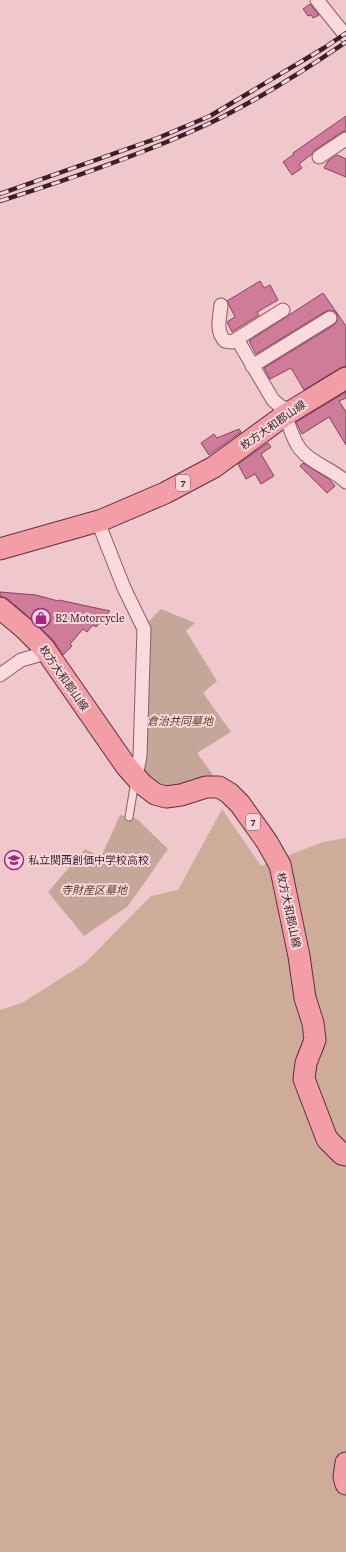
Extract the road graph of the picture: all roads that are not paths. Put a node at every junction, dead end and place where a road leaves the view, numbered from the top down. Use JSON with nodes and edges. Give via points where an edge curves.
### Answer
{"nodes":[{"id":1,"x":317,"y":0,"type":"edge"},
{"id":2,"x":346,"y":36,"type":"edge"},
{"id":3,"x":343,"y":145,"type":"edge"},
{"id":4,"x":319,"y":157,"type":"dead end"},
{"id":5,"x":221,"y":305,"type":"dead end"},
{"id":6,"x":283,"y":310,"type":"dead end"},
{"id":7,"x":330,"y":318,"type":"dead end"},
{"id":8,"x":237,"y":339,"type":"junction"},
{"id":9,"x":252,"y":366,"type":"junction"},
{"id":10,"x":346,"y":378,"type":"edge"},
{"id":11,"x":289,"y":412,"type":"junction"},
{"id":12,"x":346,"y":482,"type":"edge"},
{"id":13,"x":98,"y":522,"type":"junction"},
{"id":14,"x":0,"y":549,"type":"edge"},
{"id":15,"x":0,"y":608,"type":"edge"},
{"id":16,"x":46,"y":653,"type":"junction"},
{"id":17,"x":0,"y":675,"type":"edge"},
{"id":18,"x":136,"y":777,"type":"junction"},
{"id":19,"x":129,"y":817,"type":"dead end"},
{"id":20,"x":346,"y":1155,"type":"edge"},
{"id":21,"x":346,"y":1462,"type":"edge"},
{"id":22,"x":346,"y":1484,"type":"edge"}],
"edges":[{"from":1,"to":2,"type":"street"},
{"from":3,"to":4,"type":"street"},
{"from":5,"to":8,"type":"street","via":[[218,328],[220,336],[225,341],[232,342]]},
{"from":6,"to":8,"type":"street"},
{"from":7,"to":9,"type":"street"},
{"from":8,"to":9,"type":"street"},
{"from":9,"to":11,"type":"street","via":[[273,400]]},
{"from":10,"to":11,"type":"main road","name":"枚方大和郡山線","number":"7"},
{"from":11,"to":12,"type":"street","via":[[300,449]]},
{"from":11,"to":13,"type":"main road","name":"枚方大和郡山線","number":"7","via":[[214,467],[165,493]]},
{"from":13,"to":14,"type":"main road","name":"枚方大和郡山線","number":"7"},
{"from":13,"to":18,"type":"street","via":[[124,588],[144,629],[140,756]]},
{"from":15,"to":16,"type":"main road","name":"枚方大和郡山線","number":"7","via":[[25,629]]},
{"from":16,"to":17,"type":"street","via":[[21,660]]},
{"from":16,"to":18,"type":"main road","name":"枚方大和郡山線","number":"7"},
{"from":18,"to":19,"type":"lane"},
{"from":18,"to":20,"type":"main road","name":"枚方大和郡山線","number":"7","via":[[155,794],[166,797],[206,787],[219,787],[229,793],[267,842],[280,865],[315,1040],[306,1063],[304,1079],[327,1139]]},
{"from":21,"to":22,"type":"main road"}]}
